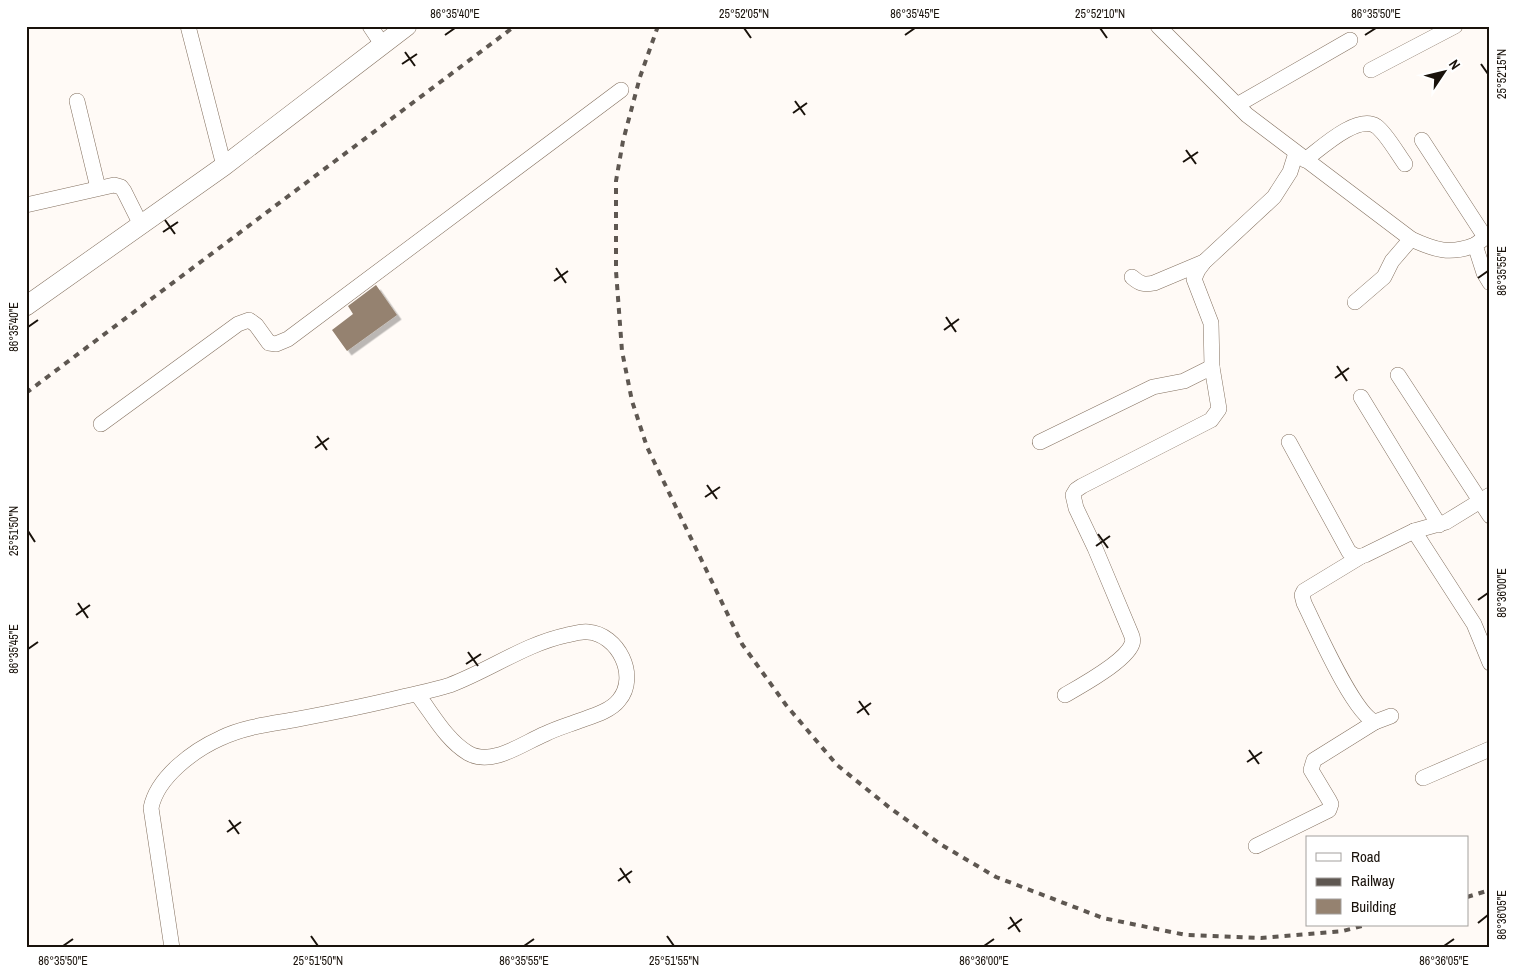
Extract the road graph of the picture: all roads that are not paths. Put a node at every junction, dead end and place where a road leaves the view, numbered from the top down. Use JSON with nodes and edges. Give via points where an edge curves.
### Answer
{"nodes":[{"id":1,"x":188,"y":26,"type":"edge"},
{"id":2,"x":370,"y":26,"type":"edge"},
{"id":3,"x":407,"y":26,"type":"edge"},
{"id":4,"x":1158,"y":26,"type":"edge"},
{"id":5,"x":1455,"y":26,"type":"edge"},
{"id":6,"x":1350,"y":40,"type":"dead end"},
{"id":7,"x":382,"y":44,"type":"junction"},
{"id":8,"x":1371,"y":70,"type":"dead end"},
{"id":9,"x":622,"y":90,"type":"dead end"},
{"id":10,"x":77,"y":101,"type":"dead end"},
{"id":11,"x":1237,"y":105,"type":"junction"},
{"id":12,"x":1422,"y":140,"type":"dead end"},
{"id":13,"x":1300,"y":156,"type":"junction"},
{"id":14,"x":1405,"y":164,"type":"dead end"},
{"id":15,"x":224,"y":166,"type":"junction"},
{"id":16,"x":98,"y":188,"type":"junction"},
{"id":17,"x":26,"y":205,"type":"edge"},
{"id":18,"x":141,"y":225,"type":"junction"},
{"id":19,"x":1483,"y":238,"type":"edge"},
{"id":20,"x":1411,"y":239,"type":"junction"},
{"id":21,"x":1204,"y":262,"type":"junction"},
{"id":22,"x":1132,"y":277,"type":"dead end"},
{"id":23,"x":1490,"y":283,"type":"edge"},
{"id":24,"x":1355,"y":302,"type":"dead end"},
{"id":25,"x":26,"y":306,"type":"edge"},
{"id":26,"x":1212,"y":367,"type":"junction"},
{"id":27,"x":1398,"y":375,"type":"dead end"},
{"id":28,"x":1361,"y":397,"type":"dead end"},
{"id":29,"x":101,"y":424,"type":"dead end"},
{"id":30,"x":1040,"y":442,"type":"dead end"},
{"id":31,"x":1289,"y":442,"type":"dead end"},
{"id":32,"x":1485,"y":498,"type":"edge"},
{"id":33,"x":1490,"y":516,"type":"edge"},
{"id":34,"x":1439,"y":525,"type":"junction"},
{"id":35,"x":1414,"y":531,"type":"junction"},
{"id":36,"x":1360,"y":557,"type":"junction"},
{"id":37,"x":1490,"y":663,"type":"edge"},
{"id":38,"x":417,"y":694,"type":"junction"},
{"id":39,"x":1065,"y":695,"type":"dead end"},
{"id":40,"x":1391,"y":716,"type":"dead end"},
{"id":41,"x":1375,"y":722,"type":"junction"},
{"id":42,"x":1490,"y":749,"type":"edge"},
{"id":43,"x":1423,"y":778,"type":"dead end"},
{"id":44,"x":1256,"y":846,"type":"dead end"},
{"id":45,"x":172,"y":948,"type":"edge"}],
"edges":[{"from":1,"to":15,"type":"street"},
{"from":2,"to":7,"type":"street"},
{"from":3,"to":7,"type":"main road"},
{"from":4,"to":11,"type":"street"},
{"from":5,"to":8,"type":"street"},
{"from":6,"to":11,"type":"street"},
{"from":7,"to":15,"type":"main road"},
{"from":9,"to":29,"type":"street","via":[[288,339],[269,343],[249,320],[238,324]]},
{"from":10,"to":16,"type":"street"},
{"from":11,"to":13,"type":"street"},
{"from":12,"to":19,"type":"street"},
{"from":13,"to":14,"type":"street","via":[[1351,127],[1368,124],[1379,128]]},
{"from":13,"to":20,"type":"street"},
{"from":13,"to":21,"type":"street","via":[[1274,197]]},
{"from":15,"to":18,"type":"main road"},
{"from":16,"to":17,"type":"street"},
{"from":16,"to":18,"type":"street","via":[[121,187]]},
{"from":18,"to":25,"type":"main road"},
{"from":19,"to":20,"type":"street","via":[[1464,250],[1447,251],[1430,248]]},
{"from":19,"to":23,"type":"street","via":[[1484,272]]},
{"from":20,"to":24,"type":"street","via":[[1396,255],[1384,277]]},
{"from":21,"to":22,"type":"street","via":[[1145,285]]},
{"from":21,"to":26,"type":"street","via":[[1194,279],[1211,323]]},
{"from":26,"to":30,"type":"street","via":[[1184,381],[1153,387]]},
{"from":26,"to":39,"type":"street","via":[[1220,409],[1211,420],[1082,486],[1074,494],[1076,508],[1130,629],[1132,644],[1107,670]]},
{"from":27,"to":32,"type":"street"},
{"from":28,"to":34,"type":"street"},
{"from":31,"to":36,"type":"street","via":[[1349,552]]},
{"from":32,"to":33,"type":"street"},
{"from":32,"to":34,"type":"street"},
{"from":34,"to":35,"type":"street"},
{"from":35,"to":36,"type":"street"},
{"from":35,"to":37,"type":"street","via":[[1474,624]]},
{"from":36,"to":41,"type":"street","via":[[1317,582],[1302,595],[1344,683],[1365,715]]},
{"from":38,"to":38,"type":"street","via":[[458,746],[468,753],[486,757],[506,753],[544,734],[609,709],[624,692],[626,664],[611,642],[598,634],[586,632],[550,639],[458,681]]},
{"from":38,"to":45,"type":"street","via":[[247,729],[205,746],[166,779],[153,798],[151,808]]},
{"from":40,"to":41,"type":"street"},
{"from":41,"to":44,"type":"street","via":[[1314,760],[1311,770],[1331,804],[1329,810]]},
{"from":42,"to":43,"type":"street"}]}
